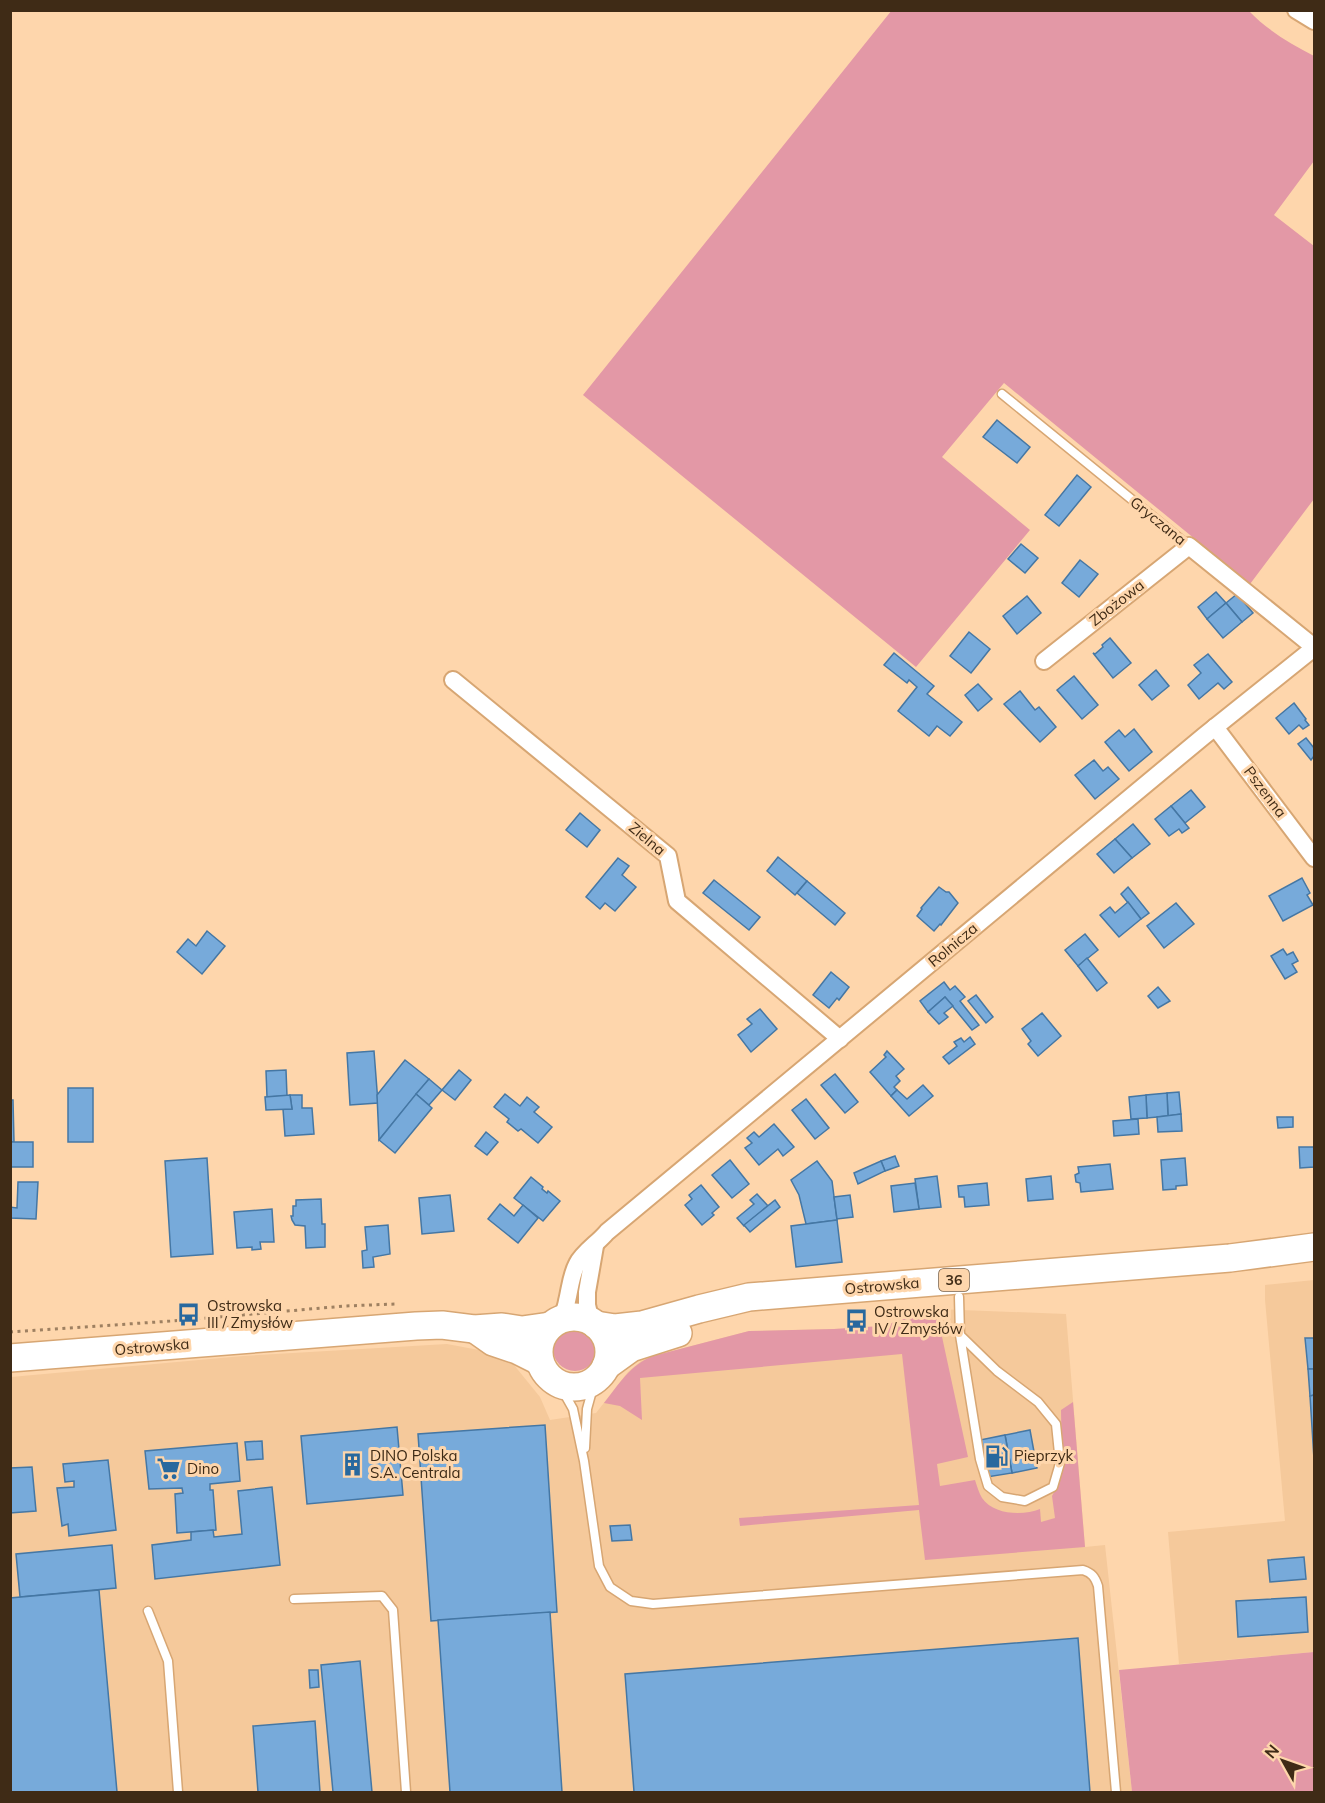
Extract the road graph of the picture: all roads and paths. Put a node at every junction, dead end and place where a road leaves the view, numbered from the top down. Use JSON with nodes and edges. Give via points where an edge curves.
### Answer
{"nodes":[{"id":1,"x":1296,"y":10,"type":"edge"},
{"id":2,"x":1314,"y":21,"type":"edge"},
{"id":3,"x":1002,"y":394,"type":"dead end"},
{"id":4,"x":1189,"y":546,"type":"junction"},
{"id":5,"x":1314,"y":648,"type":"edge"},
{"id":6,"x":1044,"y":661,"type":"dead end"},
{"id":7,"x":453,"y":680,"type":"dead end"},
{"id":8,"x":1215,"y":727,"type":"junction"},
{"id":9,"x":1314,"y":858,"type":"edge"},
{"id":10,"x":840,"y":1039,"type":"junction"},
{"id":11,"x":595,"y":1246,"type":"junction"},
{"id":12,"x":1314,"y":1247,"type":"edge"},
{"id":13,"x":1314,"y":1265,"type":"edge"},
{"id":14,"x":959,"y":1297,"type":"junction"},
{"id":15,"x":402,"y":1305,"type":"dead end"},
{"id":16,"x":555,"y":1323,"type":"junction"},
{"id":17,"x":594,"y":1323,"type":"junction"},
{"id":18,"x":474,"y":1329,"type":"junction"},
{"id":19,"x":10,"y":1332,"type":"edge"},
{"id":20,"x":960,"y":1335,"type":"junction"},
{"id":21,"x":10,"y":1358,"type":"edge"},
{"id":22,"x":539,"y":1361,"type":"junction"},
{"id":23,"x":601,"y":1373,"type":"junction"},
{"id":24,"x":559,"y":1384,"type":"junction"},
{"id":25,"x":584,"y":1461,"type":"junction"},
{"id":26,"x":294,"y":1599,"type":"dead end"},
{"id":27,"x":148,"y":1611,"type":"dead end"},
{"id":28,"x":178,"y":1792,"type":"edge"},
{"id":29,"x":406,"y":1792,"type":"edge"},
{"id":30,"x":1116,"y":1792,"type":"edge"}],
"edges":[{"from":1,"to":2,"type":"street"},
{"from":3,"to":4,"type":"lane","name":"Gryczana"},
{"from":4,"to":5,"type":"street","name":"Gryczana"},
{"from":4,"to":6,"type":"street","name":"Zbożowa"},
{"from":5,"to":8,"type":"street","name":"Rolnicza"},
{"from":7,"to":10,"type":"street","name":"Zielna","via":[[668,856],[677,901]]},
{"from":8,"to":9,"type":"street","name":"Pszenna"},
{"from":8,"to":10,"type":"street","name":"Rolnicza"},
{"from":10,"to":11,"type":"street","name":"Rolnicza"},
{"from":11,"to":16,"type":"street","name":"Rolnicza","via":[[577,1264],[567,1304]]},
{"from":11,"to":17,"type":"street","via":[[587,1292]]},
{"from":12,"to":17,"type":"main road","name":"Ostrowska","number":"36","via":[[1230,1258],[749,1297],[642,1325],[615,1328]]},
{"from":13,"to":14,"type":"main road","name":"Ostrowska","number":"36"},
{"from":14,"to":20,"type":"lane"},
{"from":14,"to":23,"type":"main road","name":"Ostrowska","number":"36","via":[[752,1314],[631,1348]]},
{"from":15,"to":19,"type":"path"},
{"from":16,"to":17,"type":"main road","number":"36","via":[[573,1317]]},
{"from":16,"to":18,"type":"main road","name":"Ostrowska","number":"36","via":[[522,1330]]},
{"from":16,"to":22,"type":"main road","via":[[540,1342]]},
{"from":17,"to":23,"type":"main road","via":[[607,1341],[609,1353]]},
{"from":18,"to":21,"type":"main road","name":"Ostrowska","number":"36","via":[[416,1326]]},
{"from":18,"to":22,"type":"main road","name":"Ostrowska","number":"36","via":[[493,1342]]},
{"from":20,"to":20,"type":"lane","via":[[988,1486],[1002,1497],[1025,1501],[1053,1487],[1060,1463],[1056,1424],[1038,1401],[997,1371]]},
{"from":22,"to":24,"type":"main road","number":"36"},
{"from":23,"to":24,"type":"main road","number":"36","via":[[578,1387]]},
{"from":23,"to":25,"type":"lane","via":[[587,1409]]},
{"from":24,"to":25,"type":"lane","via":[[573,1409]]},
{"from":25,"to":30,"type":"lane","via":[[599,1566],[610,1587],[631,1600],[653,1604],[1083,1570],[1091,1573],[1098,1586]]},
{"from":26,"to":29,"type":"lane","via":[[382,1596],[393,1610]]},
{"from":27,"to":28,"type":"lane","via":[[168,1661]]}]}
